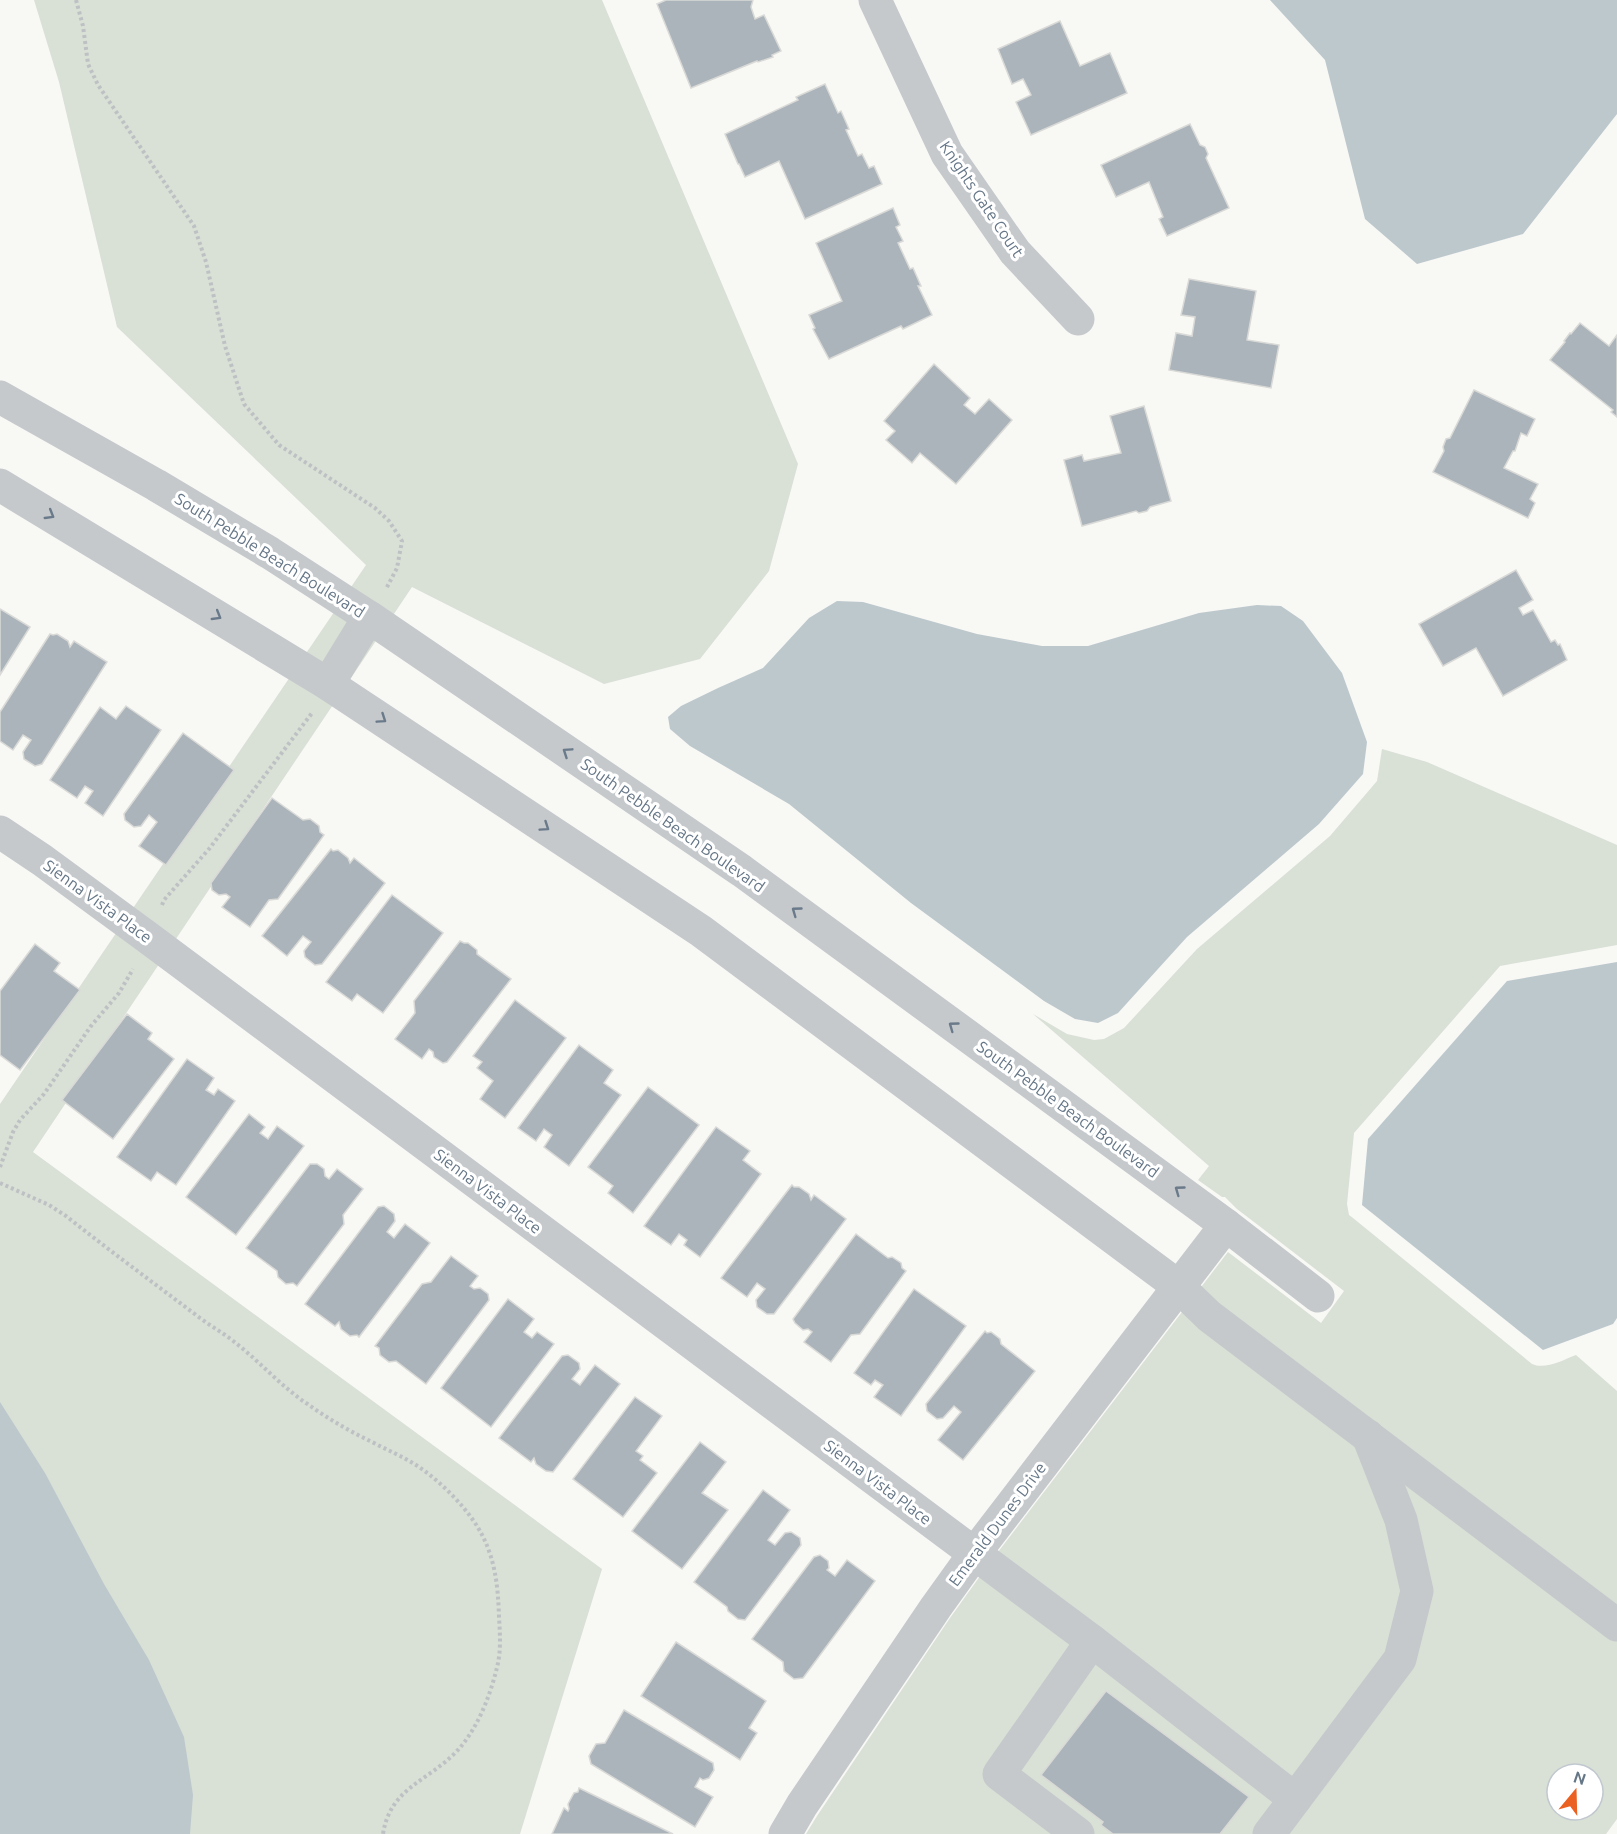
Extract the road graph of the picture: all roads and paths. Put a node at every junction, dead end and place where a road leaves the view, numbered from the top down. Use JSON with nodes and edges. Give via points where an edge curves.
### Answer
{"nodes":[{"id":1,"x":76,"y":0,"type":"edge"},
{"id":2,"x":875,"y":0,"type":"edge"},
{"id":3,"x":1078,"y":320,"type":"dead end"},
{"id":4,"x":0,"y":397,"type":"edge"},
{"id":5,"x":0,"y":485,"type":"edge"},
{"id":6,"x":369,"y":617,"type":"junction"},
{"id":7,"x":328,"y":684,"type":"junction"},
{"id":8,"x":0,"y":832,"type":"edge"},
{"id":9,"x":159,"y":911,"type":"dead end"},
{"id":10,"x":136,"y":963,"type":"dead end"},
{"id":11,"x":0,"y":1167,"type":"edge"},
{"id":12,"x":0,"y":1183,"type":"edge"},
{"id":13,"x":1226,"y":1225,"type":"junction"},
{"id":14,"x":1178,"y":1286,"type":"junction"},
{"id":15,"x":1318,"y":1296,"type":"dead end"},
{"id":16,"x":1368,"y":1435,"type":"junction"},
{"id":17,"x":974,"y":1554,"type":"junction"},
{"id":18,"x":1617,"y":1625,"type":"edge"},
{"id":19,"x":1092,"y":1641,"type":"junction"},
{"id":20,"x":1295,"y":1799,"type":"junction"},
{"id":21,"x":384,"y":1834,"type":"edge"},
{"id":22,"x":785,"y":1834,"type":"edge"},
{"id":23,"x":1078,"y":1834,"type":"edge"},
{"id":24,"x":1269,"y":1834,"type":"edge"}],
"edges":[{"from":1,"to":6,"type":"path","via":[[88,64],[98,85],[194,226],[244,404],[279,445],[389,520],[402,542],[397,568]]},
{"from":2,"to":3,"type":"street","name":"Knights Gate Court","via":[[947,154],[1015,252]]},
{"from":4,"to":6,"type":"street","name":"South Pebble Beach Boulevard","via":[[261,547]]},
{"from":5,"to":7,"type":"street","one_way":true},
{"from":6,"to":7,"type":"street"},
{"from":13,"to":6,"type":"street","name":"South Pebble Beach Boulevard","one_way":true,"via":[[742,871]]},
{"from":7,"to":9,"type":"path","via":[[320,703]]},
{"from":7,"to":14,"type":"street","one_way":true,"via":[[701,931]]},
{"from":8,"to":17,"type":"street","name":"Sienna Vista Place","via":[[147,937]]},
{"from":10,"to":11,"type":"path","via":[[119,993],[20,1120]]},
{"from":12,"to":21,"type":"path","via":[[66,1216],[237,1344],[305,1403],[417,1466],[459,1504],[476,1526],[495,1567],[498,1590],[500,1642],[492,1684],[468,1738],[443,1764],[398,1798],[385,1823]]},
{"from":13,"to":14,"type":"street","name":"Emerald Dunes Drive"},
{"from":13,"to":15,"type":"street","name":"South Pebble Beach Boulevard"},
{"from":14,"to":16,"type":"street","via":[[1209,1316]]},
{"from":14,"to":17,"type":"street","name":"Emerald Dunes Drive"},
{"from":16,"to":18,"type":"street"},
{"from":16,"to":20,"type":"street","via":[[1401,1520],[1417,1591],[1400,1659]]},
{"from":17,"to":19,"type":"street","name":"Sienna Vista Place"},
{"from":17,"to":22,"type":"street","name":"Emerald Dunes Drive"},
{"from":19,"to":20,"type":"street","name":"Sienna Vista Place"},
{"from":19,"to":23,"type":"street","via":[[999,1774]]},
{"from":20,"to":24,"type":"street"}]}
